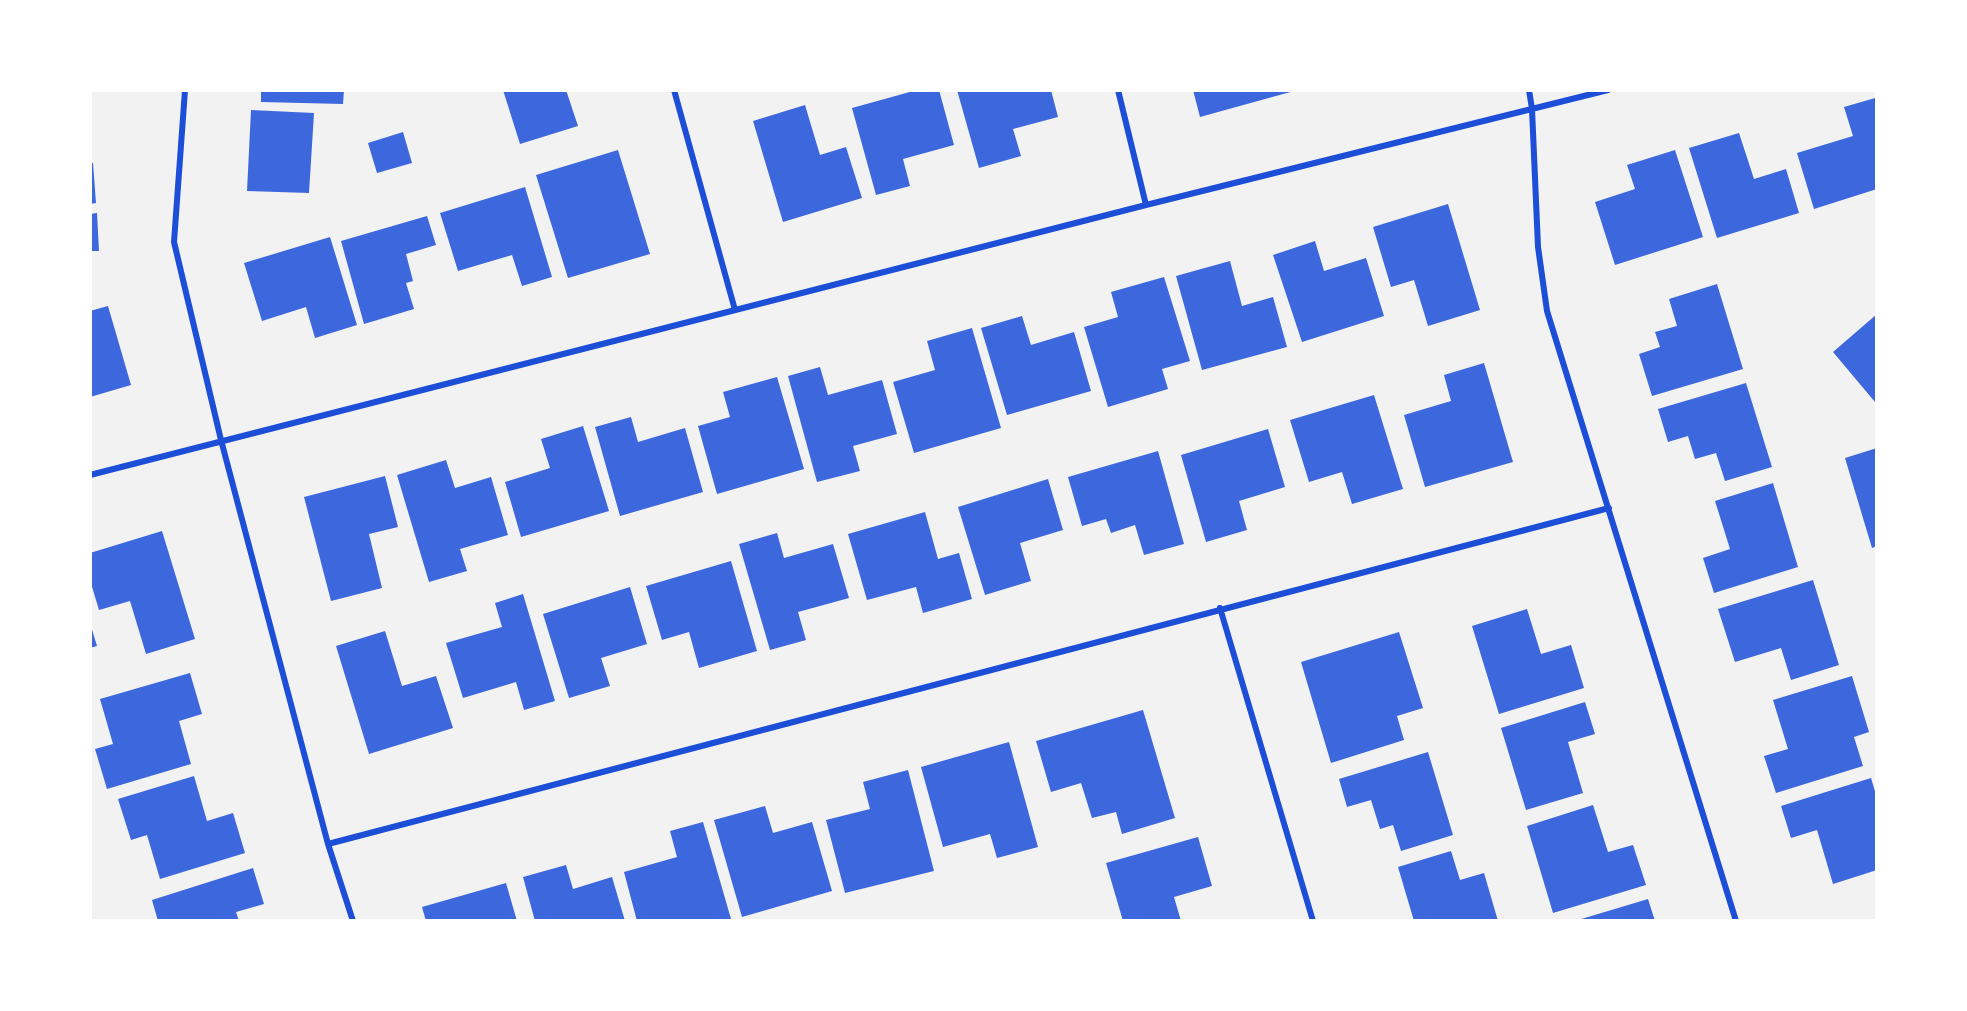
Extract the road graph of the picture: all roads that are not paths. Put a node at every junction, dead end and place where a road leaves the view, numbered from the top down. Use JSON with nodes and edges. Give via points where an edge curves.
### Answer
{"nodes":[{"id":1,"x":185,"y":90,"type":"edge"},
{"id":2,"x":674,"y":90,"type":"edge"},
{"id":3,"x":1118,"y":90,"type":"edge"},
{"id":4,"x":1529,"y":90,"type":"edge"},
{"id":5,"x":1608,"y":90,"type":"edge"},
{"id":6,"x":1532,"y":109,"type":"junction"},
{"id":7,"x":1146,"y":204,"type":"junction"},
{"id":8,"x":735,"y":310,"type":"junction"},
{"id":9,"x":221,"y":440,"type":"junction"},
{"id":10,"x":90,"y":475,"type":"edge"},
{"id":11,"x":1609,"y":508,"type":"junction"},
{"id":12,"x":1221,"y":608,"type":"junction"},
{"id":13,"x":328,"y":844,"type":"junction"},
{"id":14,"x":353,"y":921,"type":"edge"},
{"id":15,"x":1313,"y":921,"type":"edge"},
{"id":16,"x":1736,"y":921,"type":"edge"}],
"edges":[{"from":1,"to":9,"type":"street","via":[[174,242]]},
{"from":2,"to":8,"type":"street"},
{"from":3,"to":7,"type":"street"},
{"from":4,"to":6,"type":"street"},
{"from":5,"to":6,"type":"street"},
{"from":6,"to":7,"type":"street"},
{"from":6,"to":11,"type":"street","via":[[1538,247],[1547,311]]},
{"from":7,"to":8,"type":"street"},
{"from":8,"to":9,"type":"street"},
{"from":9,"to":10,"type":"street"},
{"from":9,"to":13,"type":"street"},
{"from":11,"to":12,"type":"street"},
{"from":11,"to":16,"type":"street"},
{"from":12,"to":13,"type":"street"},
{"from":12,"to":15,"type":"street"},
{"from":13,"to":14,"type":"street"}]}
